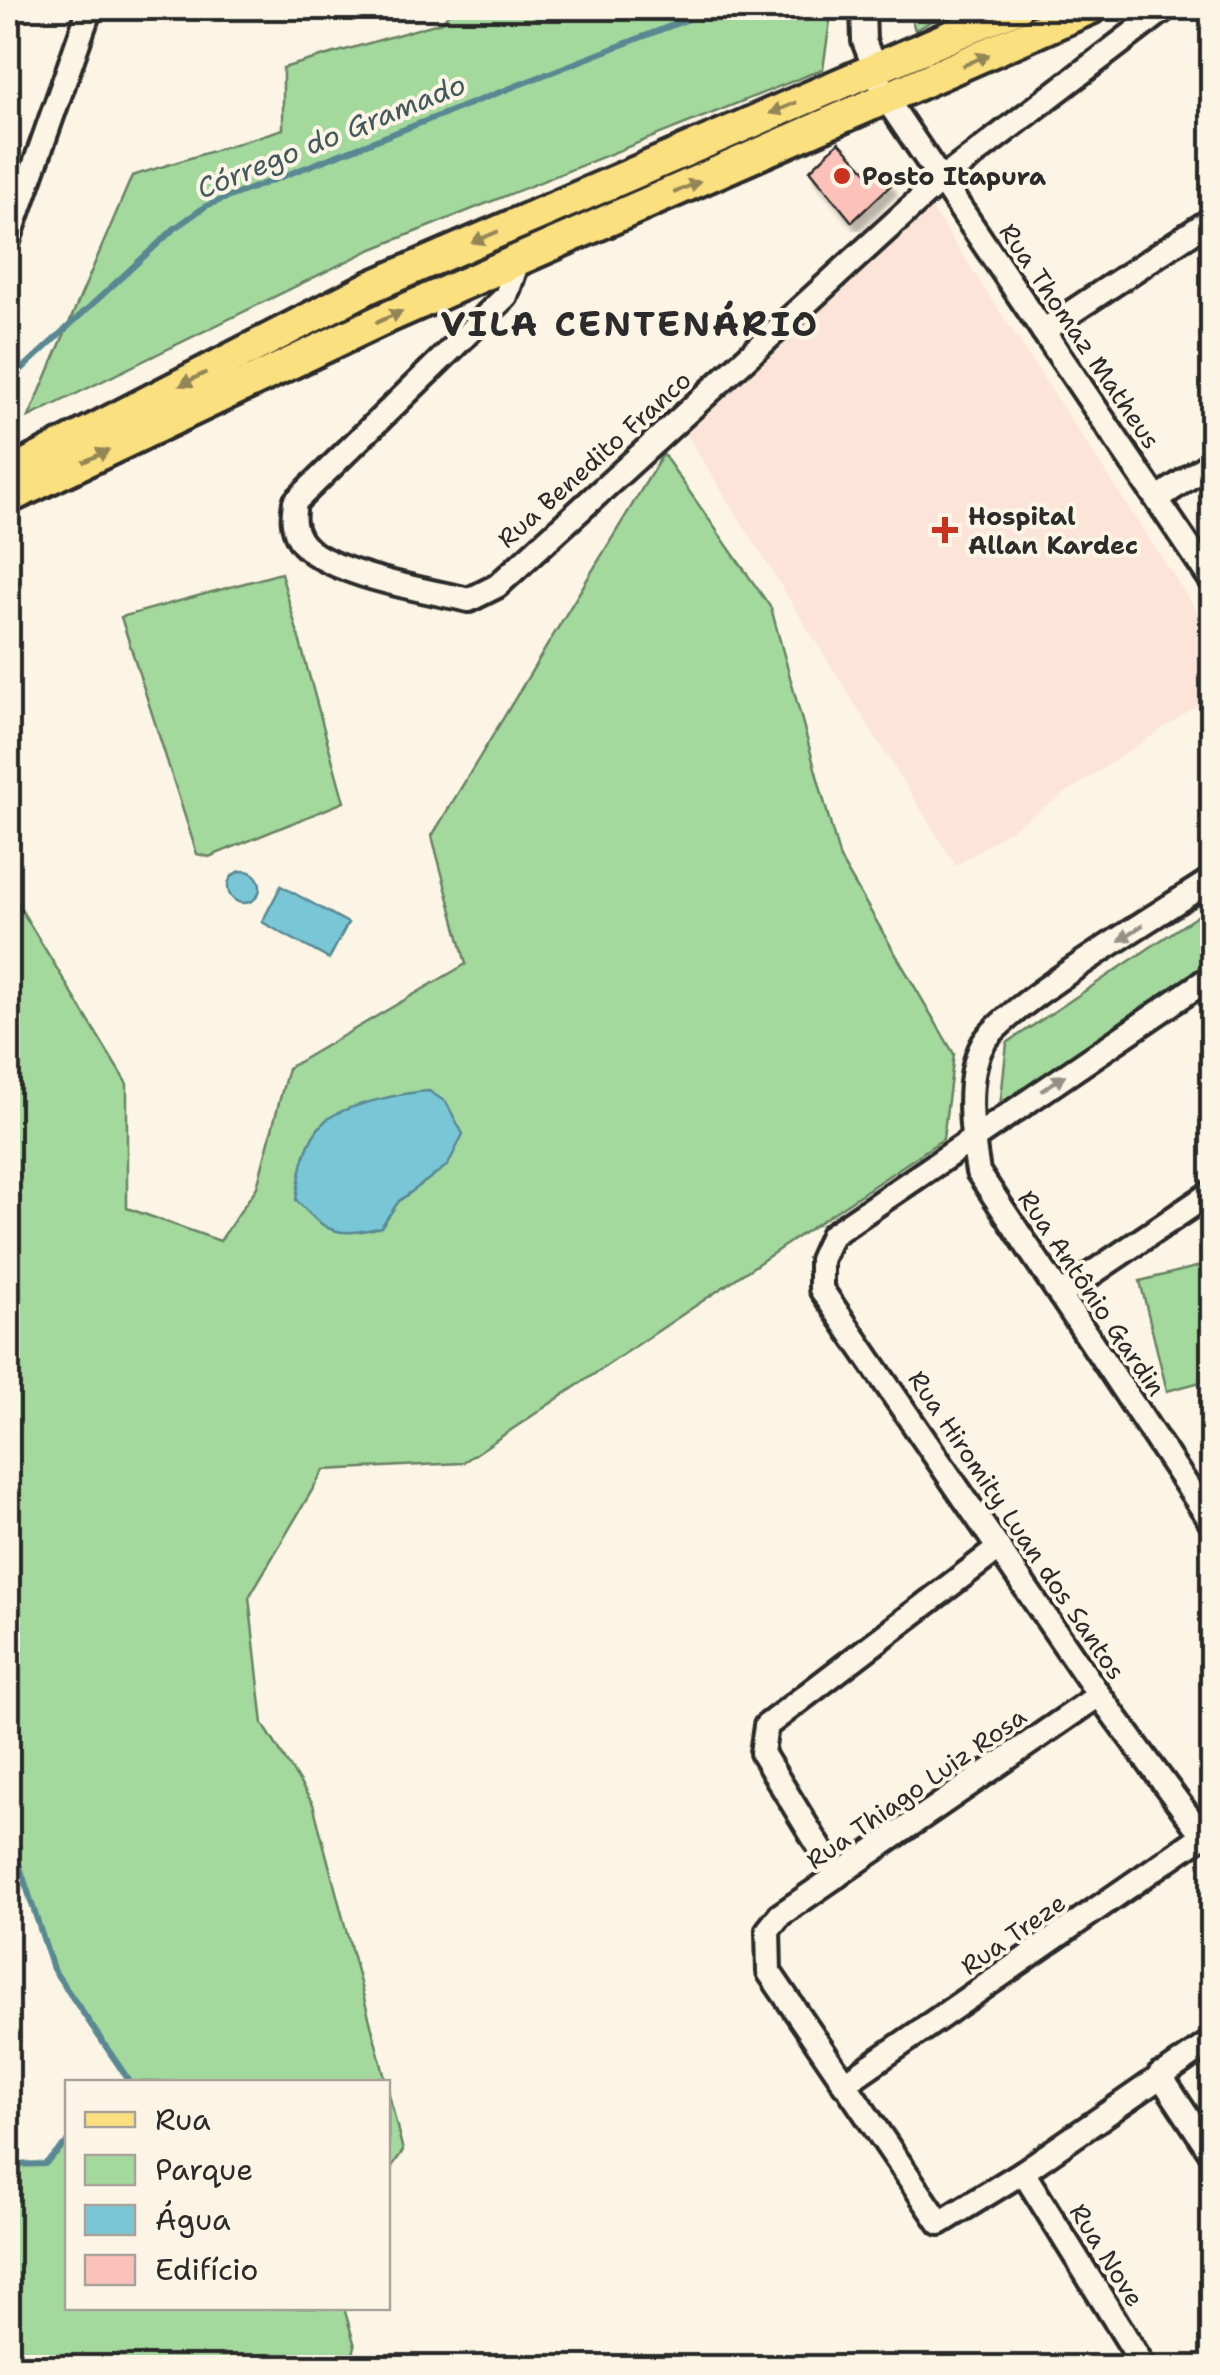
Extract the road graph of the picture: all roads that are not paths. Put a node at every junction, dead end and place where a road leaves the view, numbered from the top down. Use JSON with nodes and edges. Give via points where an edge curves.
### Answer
{"nodes":[{"id":1,"x":90,"y":8,"type":"edge"},
{"id":2,"x":863,"y":8,"type":"edge"},
{"id":3,"x":1016,"y":8,"type":"edge"},
{"id":4,"x":1091,"y":8,"type":"edge"},
{"id":5,"x":1166,"y":8,"type":"edge"},
{"id":6,"x":873,"y":70,"type":"junction"},
{"id":7,"x":887,"y":100,"type":"junction"},
{"id":8,"x":941,"y":180,"type":"junction"},
{"id":9,"x":18,"y":187,"type":"edge"},
{"id":10,"x":1212,"y":218,"type":"edge"},
{"id":11,"x":8,"y":240,"type":"edge"},
{"id":12,"x":518,"y":260,"type":"junction"},
{"id":13,"x":1043,"y":330,"type":"junction"},
{"id":14,"x":1212,"y":462,"type":"edge"},
{"id":15,"x":8,"y":474,"type":"edge"},
{"id":16,"x":8,"y":498,"type":"edge"},
{"id":17,"x":1156,"y":498,"type":"junction"},
{"id":18,"x":1212,"y":581,"type":"edge"},
{"id":19,"x":1212,"y":879,"type":"edge"},
{"id":20,"x":1212,"y":976,"type":"edge"},
{"id":21,"x":972,"y":1138,"type":"junction"},
{"id":22,"x":1212,"y":1192,"type":"edge"},
{"id":23,"x":1060,"y":1295,"type":"junction"},
{"id":24,"x":1212,"y":1523,"type":"edge"},
{"id":25,"x":999,"y":1548,"type":"junction"},
{"id":26,"x":1099,"y":1695,"type":"junction"},
{"id":27,"x":1208,"y":1833,"type":"edge"},
{"id":28,"x":837,"y":1876,"type":"junction"},
{"id":29,"x":1212,"y":2041,"type":"edge"},
{"id":30,"x":1160,"y":2074,"type":"junction"},
{"id":31,"x":844,"y":2084,"type":"junction"},
{"id":32,"x":1212,"y":2154,"type":"edge"},
{"id":33,"x":1023,"y":2172,"type":"junction"},
{"id":34,"x":1145,"y":2368,"type":"edge"}],
"edges":[{"from":1,"to":9,"type":"street"},
{"from":2,"to":6,"type":"street","name":"Rua Thomaz Matheus"},
{"from":3,"to":6,"type":"main road"},
{"from":7,"to":4,"type":"main road","one_way":true},
{"from":5,"to":8,"type":"street","name":"Rua Benedito Franco"},
{"from":6,"to":7,"type":"street","name":"Rua Thomaz Matheus"},
{"from":6,"to":15,"type":"main road","one_way":true,"via":[[370,287]]},
{"from":7,"to":8,"type":"street","name":"Rua Thomaz Matheus"},
{"from":12,"to":7,"type":"main road","one_way":true},
{"from":8,"to":12,"type":"street","name":"Rua Benedito Franco","via":[[496,586],[469,600],[328,563],[302,543],[292,524],[294,502],[506,296]]},
{"from":8,"to":13,"type":"street","name":"Rua Thomaz Matheus"},
{"from":9,"to":11,"type":"street"},
{"from":10,"to":13,"type":"street"},
{"from":16,"to":12,"type":"main road","one_way":true},
{"from":13,"to":17,"type":"street","name":"Rua Thomaz Matheus"},
{"from":14,"to":17,"type":"street"},
{"from":17,"to":18,"type":"street","name":"Rua Thomaz Matheus"},
{"from":19,"to":21,"type":"street","one_way":true,"via":[[1012,1013],[984,1042]]},
{"from":21,"to":20,"type":"street","one_way":true},
{"from":21,"to":23,"type":"street","name":"Rua Antônio Gardin","via":[[978,1172]]},
{"from":21,"to":25,"type":"street","name":"Rua Hiromity Luan dos Santos","via":[[832,1235],[821,1260],[821,1289]]},
{"from":22,"to":23,"type":"street"},
{"from":23,"to":24,"type":"street","name":"Rua Antônio Gardin"},
{"from":25,"to":26,"type":"street","name":"Rua Hiromity Luan dos Santos"},
{"from":25,"to":28,"type":"street","via":[[766,1726],[762,1753]]},
{"from":26,"to":27,"type":"street","name":"Rua Hiromity Luan dos Santos"},
{"from":26,"to":28,"type":"street","name":"Rua Thiago Luiz Rosa"},
{"from":27,"to":31,"type":"street","name":"Rua Treze"},
{"from":28,"to":31,"type":"street","name":"Rua Thiago Luiz Rosa","via":[[780,1914],[768,1930],[769,1972]]},
{"from":29,"to":30,"type":"street"},
{"from":30,"to":32,"type":"street"},
{"from":30,"to":33,"type":"street"},
{"from":31,"to":33,"type":"street","via":[[940,2224]]},
{"from":33,"to":34,"type":"street","name":"Rua Nove"}]}
